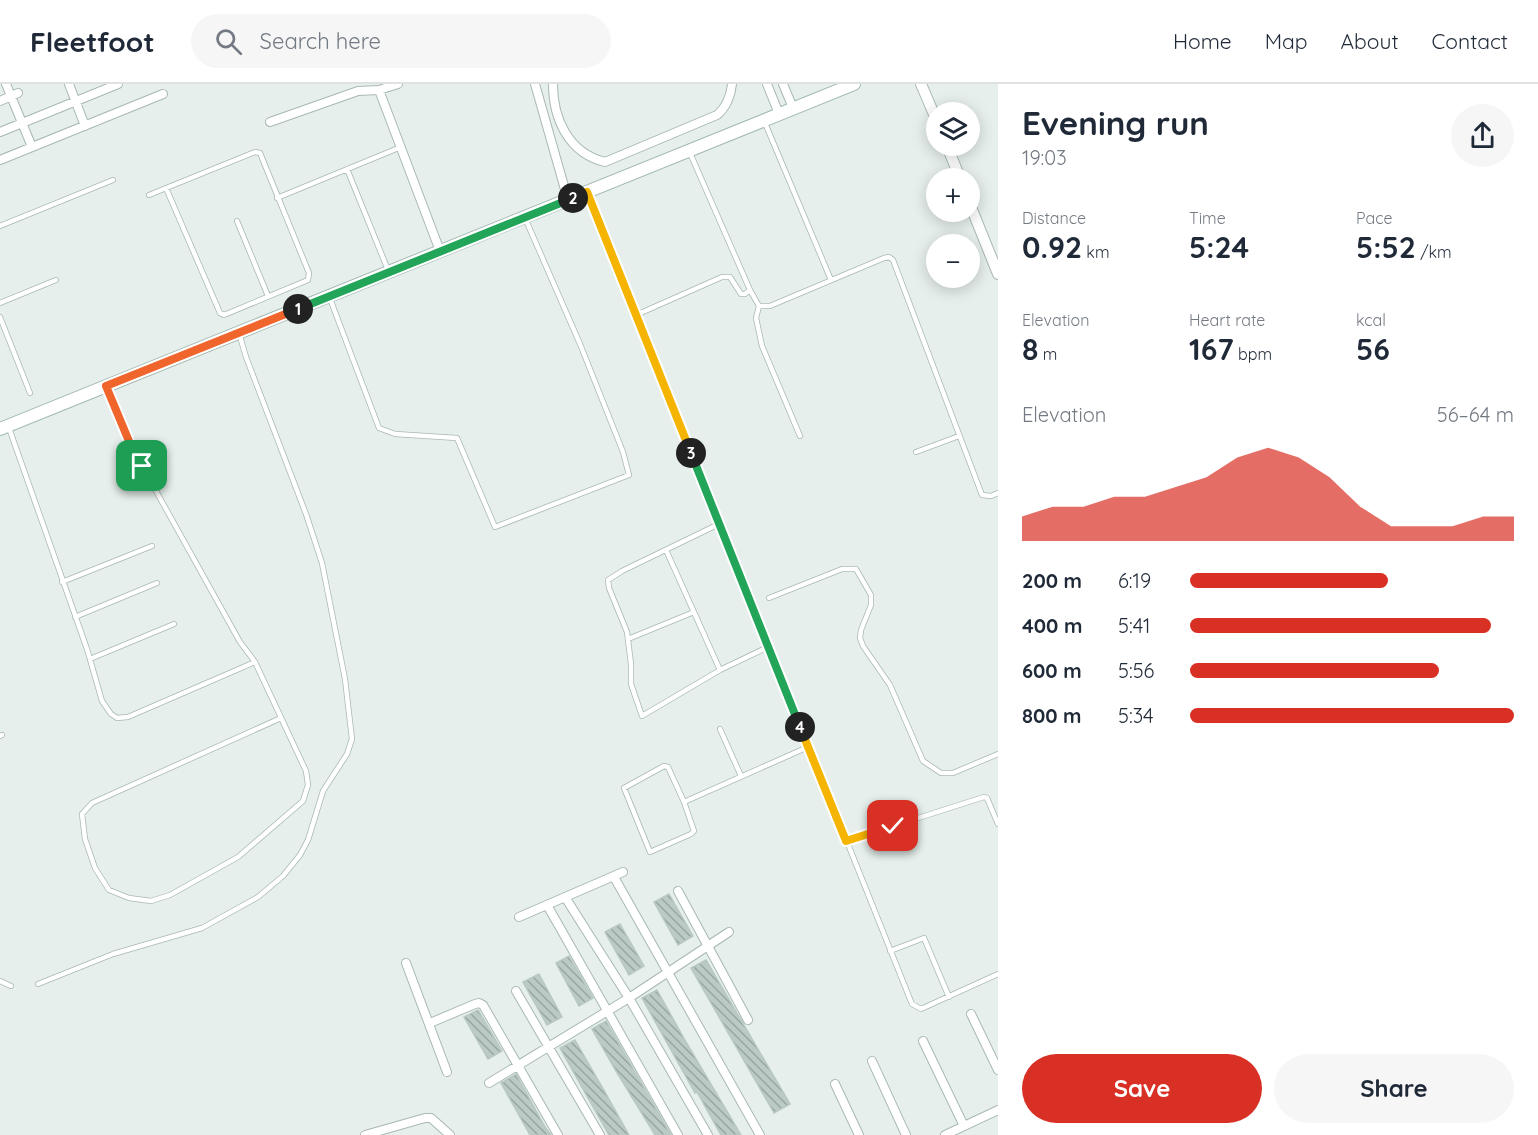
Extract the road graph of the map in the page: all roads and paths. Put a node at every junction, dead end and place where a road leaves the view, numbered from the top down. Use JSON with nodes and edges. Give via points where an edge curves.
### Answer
{"nodes":[{"id":1,"x":6,"y":84,"type":"edge"},
{"id":2,"x":69,"y":84,"type":"edge"},
{"id":3,"x":118,"y":84,"type":"edge"},
{"id":4,"x":398,"y":84,"type":"edge"},
{"id":5,"x":535,"y":84,"type":"edge"},
{"id":6,"x":554,"y":84,"type":"edge"},
{"id":7,"x":732,"y":84,"type":"edge"},
{"id":8,"x":767,"y":84,"type":"edge"},
{"id":9,"x":783,"y":84,"type":"edge"},
{"id":10,"x":855,"y":84,"type":"edge"},
{"id":11,"x":921,"y":84,"type":"edge"},
{"id":12,"x":379,"y":90,"type":"junction"},
{"id":13,"x":163,"y":94,"type":"dead end"},
{"id":14,"x":14,"y":95,"type":"junction"},
{"id":15,"x":0,"y":100,"type":"edge"},
{"id":16,"x":76,"y":100,"type":"junction"},
{"id":17,"x":929,"y":102,"type":"edge"},
{"id":18,"x":793,"y":108,"type":"junction"},
{"id":19,"x":779,"y":114,"type":"junction"},
{"id":20,"x":764,"y":120,"type":"junction"},
{"id":21,"x":270,"y":122,"type":"dead end"},
{"id":22,"x":22,"y":123,"type":"junction"},
{"id":23,"x":85,"y":126,"type":"junction"},
{"id":24,"x":0,"y":132,"type":"edge"},
{"id":25,"x":570,"y":141,"type":"junction"},
{"id":26,"x":32,"y":147,"type":"junction"},
{"id":27,"x":401,"y":147,"type":"junction"},
{"id":28,"x":689,"y":150,"type":"junction"},
{"id":29,"x":554,"y":152,"type":"junction"},
{"id":30,"x":0,"y":160,"type":"edge"},
{"id":31,"x":348,"y":169,"type":"junction"},
{"id":32,"x":113,"y":180,"type":"dead end"},
{"id":33,"x":166,"y":188,"type":"junction"},
{"id":34,"x":587,"y":192,"type":"junction"},
{"id":35,"x":149,"y":195,"type":"dead end"},
{"id":36,"x":277,"y":198,"type":"junction"},
{"id":37,"x":568,"y":200,"type":"junction"},
{"id":38,"x":524,"y":217,"type":"junction"},
{"id":39,"x":237,"y":221,"type":"dead end"},
{"id":40,"x":977,"y":222,"type":"edge"},
{"id":41,"x":0,"y":226,"type":"edge"},
{"id":42,"x":440,"y":251,"type":"junction"},
{"id":43,"x":389,"y":272,"type":"junction"},
{"id":44,"x":998,"y":274,"type":"edge"},
{"id":45,"x":56,"y":280,"type":"dead end"},
{"id":46,"x":831,"y":280,"type":"junction"},
{"id":47,"x":750,"y":290,"type":"junction"},
{"id":48,"x":268,"y":296,"type":"junction"},
{"id":49,"x":329,"y":296,"type":"junction"},
{"id":50,"x":0,"y":303,"type":"edge"},
{"id":51,"x":759,"y":306,"type":"junction"},
{"id":52,"x":636,"y":315,"type":"junction"},
{"id":53,"x":0,"y":317,"type":"edge"},
{"id":54,"x":239,"y":333,"type":"junction"},
{"id":55,"x":106,"y":386,"type":"junction"},
{"id":56,"x":30,"y":393,"type":"dead end"},
{"id":57,"x":2,"y":428,"type":"edge"},
{"id":58,"x":800,"y":436,"type":"dead end"},
{"id":59,"x":959,"y":436,"type":"junction"},
{"id":60,"x":916,"y":452,"type":"dead end"},
{"id":61,"x":998,"y":493,"type":"edge"},
{"id":62,"x":719,"y":524,"type":"junction"},
{"id":63,"x":152,"y":546,"type":"dead end"},
{"id":64,"x":666,"y":549,"type":"junction"},
{"id":65,"x":62,"y":582,"type":"junction"},
{"id":66,"x":157,"y":583,"type":"dead end"},
{"id":67,"x":770,"y":598,"type":"dead end"},
{"id":68,"x":694,"y":612,"type":"junction"},
{"id":69,"x":75,"y":617,"type":"junction"},
{"id":70,"x":174,"y":624,"type":"dead end"},
{"id":71,"x":628,"y":639,"type":"junction"},
{"id":72,"x":768,"y":647,"type":"junction"},
{"id":73,"x":90,"y":659,"type":"junction"},
{"id":74,"x":255,"y":662,"type":"junction"},
{"id":75,"x":720,"y":670,"type":"junction"},
{"id":76,"x":281,"y":718,"type":"junction"},
{"id":77,"x":720,"y":729,"type":"dead end"},
{"id":78,"x":808,"y":747,"type":"junction"},
{"id":79,"x":998,"y":754,"type":"edge"},
{"id":80,"x":741,"y":776,"type":"junction"},
{"id":81,"x":684,"y":802,"type":"junction"},
{"id":82,"x":998,"y":824,"type":"edge"},
{"id":83,"x":846,"y":841,"type":"junction"},
{"id":84,"x":678,"y":891,"type":"dead end"},
{"id":85,"x":565,"y":897,"type":"junction"},
{"id":86,"x":547,"y":905,"type":"junction"},
{"id":87,"x":519,"y":917,"type":"dead end"},
{"id":88,"x":729,"y":932,"type":"dead end"},
{"id":89,"x":707,"y":946,"type":"junction"},
{"id":90,"x":890,"y":951,"type":"junction"},
{"id":91,"x":406,"y":963,"type":"dead end"},
{"id":92,"x":669,"y":972,"type":"junction"},
{"id":93,"x":998,"y":974,"type":"edge"},
{"id":94,"x":0,"y":981,"type":"edge"},
{"id":95,"x":38,"y":984,"type":"dead end"},
{"id":96,"x":11,"y":986,"type":"dead end"},
{"id":97,"x":516,"y":991,"type":"dead end"},
{"id":98,"x":949,"y":997,"type":"junction"},
{"id":99,"x":628,"y":998,"type":"junction"},
{"id":100,"x":607,"y":1010,"type":"junction"},
{"id":101,"x":971,"y":1014,"type":"dead end"},
{"id":102,"x":748,"y":1020,"type":"dead end"},
{"id":103,"x":430,"y":1023,"type":"junction"},
{"id":104,"x":923,"y":1041,"type":"dead end"},
{"id":105,"x":549,"y":1046,"type":"junction"},
{"id":106,"x":872,"y":1061,"type":"dead end"},
{"id":107,"x":518,"y":1065,"type":"junction"},
{"id":108,"x":998,"y":1070,"type":"edge"},
{"id":109,"x":447,"y":1072,"type":"dead end"},
{"id":110,"x":489,"y":1083,"type":"dead end"},
{"id":111,"x":835,"y":1084,"type":"dead end"},
{"id":112,"x":998,"y":1110,"type":"edge"},
{"id":113,"x":964,"y":1126,"type":"junction"},
{"id":114,"x":379,"y":1133,"type":"edge"},
{"id":115,"x":365,"y":1135,"type":"edge"},
{"id":116,"x":450,"y":1135,"type":"edge"},
{"id":117,"x":558,"y":1135,"type":"edge"},
{"id":118,"x":600,"y":1135,"type":"edge"},
{"id":119,"x":678,"y":1135,"type":"edge"},
{"id":120,"x":708,"y":1135,"type":"edge"},
{"id":121,"x":760,"y":1135,"type":"edge"},
{"id":122,"x":859,"y":1135,"type":"edge"},
{"id":123,"x":906,"y":1135,"type":"edge"},
{"id":124,"x":945,"y":1135,"type":"edge"}],
"edges":[{"from":1,"to":14,"type":"street"},
{"from":2,"to":16,"type":"street"},
{"from":3,"to":16,"type":"street"},
{"from":4,"to":12,"type":"street"},
{"from":5,"to":29,"type":"street"},
{"from":6,"to":25,"type":"street","via":[[553,103]]},
{"from":7,"to":25,"type":"street","via":[[721,112],[605,162]]},
{"from":8,"to":19,"type":"street"},
{"from":9,"to":18,"type":"street"},
{"from":10,"to":18,"type":"main road"},
{"from":11,"to":17,"type":"street"},
{"from":12,"to":21,"type":"street","via":[[358,92]]},
{"from":12,"to":27,"type":"street"},
{"from":13,"to":23,"type":"street"},
{"from":14,"to":15,"type":"street"},
{"from":14,"to":22,"type":"street"},
{"from":16,"to":22,"type":"street"},
{"from":16,"to":23,"type":"street"},
{"from":18,"to":19,"type":"main road"},
{"from":19,"to":20,"type":"main road"},
{"from":20,"to":28,"type":"main road"},
{"from":20,"to":46,"type":"lane"},
{"from":22,"to":24,"type":"street"},
{"from":22,"to":26,"type":"street"},
{"from":23,"to":26,"type":"street"},
{"from":25,"to":29,"type":"street"},
{"from":26,"to":30,"type":"street"},
{"from":27,"to":31,"type":"lane"},
{"from":27,"to":42,"type":"street"},
{"from":28,"to":34,"type":"main road"},
{"from":28,"to":47,"type":"lane"},
{"from":29,"to":37,"type":"street"},
{"from":31,"to":36,"type":"lane"},
{"from":31,"to":43,"type":"lane"},
{"from":32,"to":41,"type":"lane"},
{"from":33,"to":35,"type":"lane"},
{"from":33,"to":36,"type":"lane","via":[[255,152],[260,153]]},
{"from":33,"to":48,"type":"lane","via":[[220,313],[224,315]]},
{"from":34,"to":37,"type":"main road"},
{"from":34,"to":52,"type":"lane"},
{"from":36,"to":48,"type":"lane","via":[[309,277]]},
{"from":37,"to":38,"type":"main road"},
{"from":38,"to":42,"type":"main road"},
{"from":38,"to":49,"type":"lane","via":[[580,344],[629,475],[495,528],[457,438],[395,434],[379,428]]},
{"from":39,"to":48,"type":"lane"},
{"from":40,"to":44,"type":"street"},
{"from":42,"to":43,"type":"main road"},
{"from":43,"to":49,"type":"main road"},
{"from":45,"to":50,"type":"lane"},
{"from":46,"to":51,"type":"lane","via":[[770,306]]},
{"from":46,"to":59,"type":"lane","via":[[884,258],[893,260]]},
{"from":47,"to":51,"type":"lane"},
{"from":47,"to":52,"type":"lane","via":[[741,294],[730,277],[722,277]]},
{"from":49,"to":54,"type":"main road"},
{"from":51,"to":58,"type":"lane","via":[[756,318],[762,346]]},
{"from":52,"to":62,"type":"lane"},
{"from":53,"to":56,"type":"lane"},
{"from":54,"to":55,"type":"main road"},
{"from":54,"to":95,"type":"lane","via":[[322,563],[345,679],[352,739],[323,791],[300,855],[258,897],[202,928],[113,954]]},
{"from":55,"to":57,"type":"main road"},
{"from":55,"to":74,"type":"lane","via":[[131,446],[240,642]]},
{"from":57,"to":65,"type":"lane"},
{"from":59,"to":60,"type":"lane"},
{"from":59,"to":61,"type":"lane","via":[[982,495]]},
{"from":62,"to":64,"type":"lane"},
{"from":62,"to":72,"type":"lane"},
{"from":63,"to":65,"type":"lane"},
{"from":64,"to":68,"type":"lane"},
{"from":64,"to":71,"type":"lane","via":[[608,580]]},
{"from":65,"to":69,"type":"lane"},
{"from":66,"to":69,"type":"lane"},
{"from":67,"to":79,"type":"lane","via":[[842,569],[856,569],[871,595],[860,638],[890,685],[923,761],[941,773],[953,773]]},
{"from":68,"to":71,"type":"lane"},
{"from":68,"to":75,"type":"lane"},
{"from":69,"to":73,"type":"lane"},
{"from":70,"to":73,"type":"lane"},
{"from":71,"to":75,"type":"lane","via":[[631,684],[642,716]]},
{"from":72,"to":75,"type":"lane"},
{"from":72,"to":78,"type":"lane"},
{"from":73,"to":74,"type":"lane","via":[[106,709],[121,718]]},
{"from":74,"to":76,"type":"lane"},
{"from":76,"to":76,"type":"lane","via":[[306,771],[308,785],[303,801],[238,857],[170,894],[142,901],[109,890],[94,868],[85,839],[85,809]]},
{"from":77,"to":80,"type":"lane"},
{"from":78,"to":80,"type":"lane"},
{"from":78,"to":83,"type":"lane"},
{"from":80,"to":81,"type":"lane"},
{"from":81,"to":81,"type":"lane","via":[[668,767],[664,766],[624,788],[650,852],[694,831]]},
{"from":82,"to":83,"type":"lane","via":[[984,797]]},
{"from":83,"to":90,"type":"lane"},
{"from":84,"to":89,"type":"street"},
{"from":85,"to":86,"type":"street"},
{"from":85,"to":92,"type":"street","via":[[618,874]]},
{"from":85,"to":99,"type":"street"},
{"from":86,"to":87,"type":"street"},
{"from":86,"to":100,"type":"street"},
{"from":88,"to":89,"type":"street"},
{"from":89,"to":92,"type":"street"},
{"from":89,"to":102,"type":"street"},
{"from":90,"to":98,"type":"lane","via":[[917,1009]]},
{"from":90,"to":98,"type":"lane","via":[[924,938]]},
{"from":91,"to":103,"type":"street"},
{"from":92,"to":99,"type":"street"},
{"from":92,"to":121,"type":"street"},
{"from":93,"to":98,"type":"lane"},
{"from":94,"to":96,"type":"lane"},
{"from":97,"to":105,"type":"street"},
{"from":99,"to":100,"type":"street"},
{"from":99,"to":120,"type":"street"},
{"from":100,"to":105,"type":"street"},
{"from":100,"to":119,"type":"street"},
{"from":101,"to":108,"type":"street"},
{"from":103,"to":107,"type":"street","via":[[479,1003]]},
{"from":103,"to":109,"type":"street"},
{"from":104,"to":113,"type":"street"},
{"from":105,"to":107,"type":"street"},
{"from":105,"to":118,"type":"street"},
{"from":106,"to":123,"type":"street"},
{"from":107,"to":110,"type":"street"},
{"from":107,"to":117,"type":"street"},
{"from":111,"to":122,"type":"street"},
{"from":112,"to":113,"type":"street"},
{"from":113,"to":124,"type":"street"},
{"from":114,"to":115,"type":"street"},
{"from":114,"to":116,"type":"street","via":[[432,1118]]}]}
